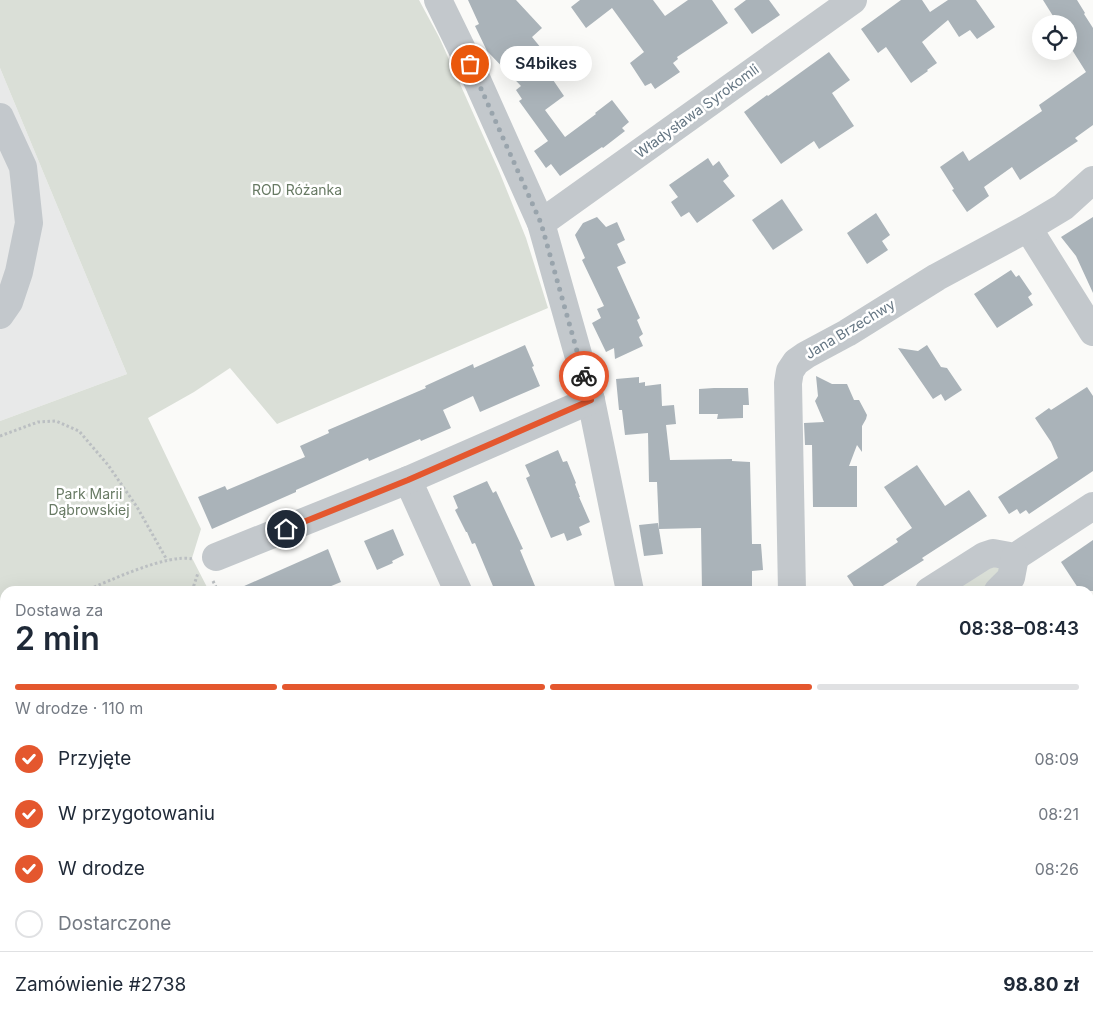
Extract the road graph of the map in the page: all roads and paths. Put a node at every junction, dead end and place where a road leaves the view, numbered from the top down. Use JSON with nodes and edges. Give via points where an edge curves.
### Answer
{"nodes":[{"id":1,"x":438,"y":0,"type":"edge"},
{"id":2,"x":853,"y":0,"type":"edge"},
{"id":3,"x":0,"y":117,"type":"edge"},
{"id":4,"x":1093,"y":180,"type":"edge"},
{"id":5,"x":541,"y":223,"type":"junction"},
{"id":6,"x":1028,"y":228,"type":"junction"},
{"id":7,"x":0,"y":315,"type":"edge"},
{"id":8,"x":1093,"y":332,"type":"edge"},
{"id":9,"x":591,"y":400,"type":"junction"},
{"id":10,"x":0,"y":436,"type":"edge"},
{"id":11,"x":408,"y":480,"type":"junction"},
{"id":12,"x":1093,"y":506,"type":"edge"},
{"id":13,"x":1015,"y":557,"type":"junction"},
{"id":14,"x":209,"y":559,"type":"junction"},
{"id":15,"x":167,"y":560,"type":"junction"},
{"id":16,"x":96,"y":586,"type":"edge"},
{"id":17,"x":195,"y":586,"type":"edge"},
{"id":18,"x":456,"y":586,"type":"edge"},
{"id":19,"x":629,"y":586,"type":"edge"},
{"id":20,"x":792,"y":586,"type":"edge"},
{"id":21,"x":937,"y":586,"type":"edge"},
{"id":22,"x":1003,"y":586,"type":"edge"}],
"edges":[{"from":1,"to":5,"type":"street","via":[[478,80]]},
{"from":2,"to":5,"type":"street","name":"Władysława Syrokomli"},
{"from":3,"to":7,"type":"street","via":[[23,167],[29,223],[20,272],[9,302]]},
{"from":4,"to":6,"type":"street","name":"Jana Brzechwy","via":[[1063,206]]},
{"from":5,"to":9,"type":"street"},
{"from":6,"to":8,"type":"street"},
{"from":6,"to":20,"type":"street","name":"Jana Brzechwy","via":[[937,277],[806,355],[790,371]]},
{"from":9,"to":11,"type":"street"},
{"from":9,"to":19,"type":"street"},
{"from":10,"to":15,"type":"path","via":[[38,422],[56,421],[79,431],[113,472]]},
{"from":11,"to":14,"type":"street"},
{"from":11,"to":18,"type":"street"},
{"from":12,"to":13,"type":"street"},
{"from":13,"to":21,"type":"street","via":[[993,553],[984,556]]},
{"from":13,"to":22,"type":"street","via":[[1011,578]]},
{"from":14,"to":15,"type":"path"},
{"from":14,"to":17,"type":"path"},
{"from":15,"to":16,"type":"path"}]}
